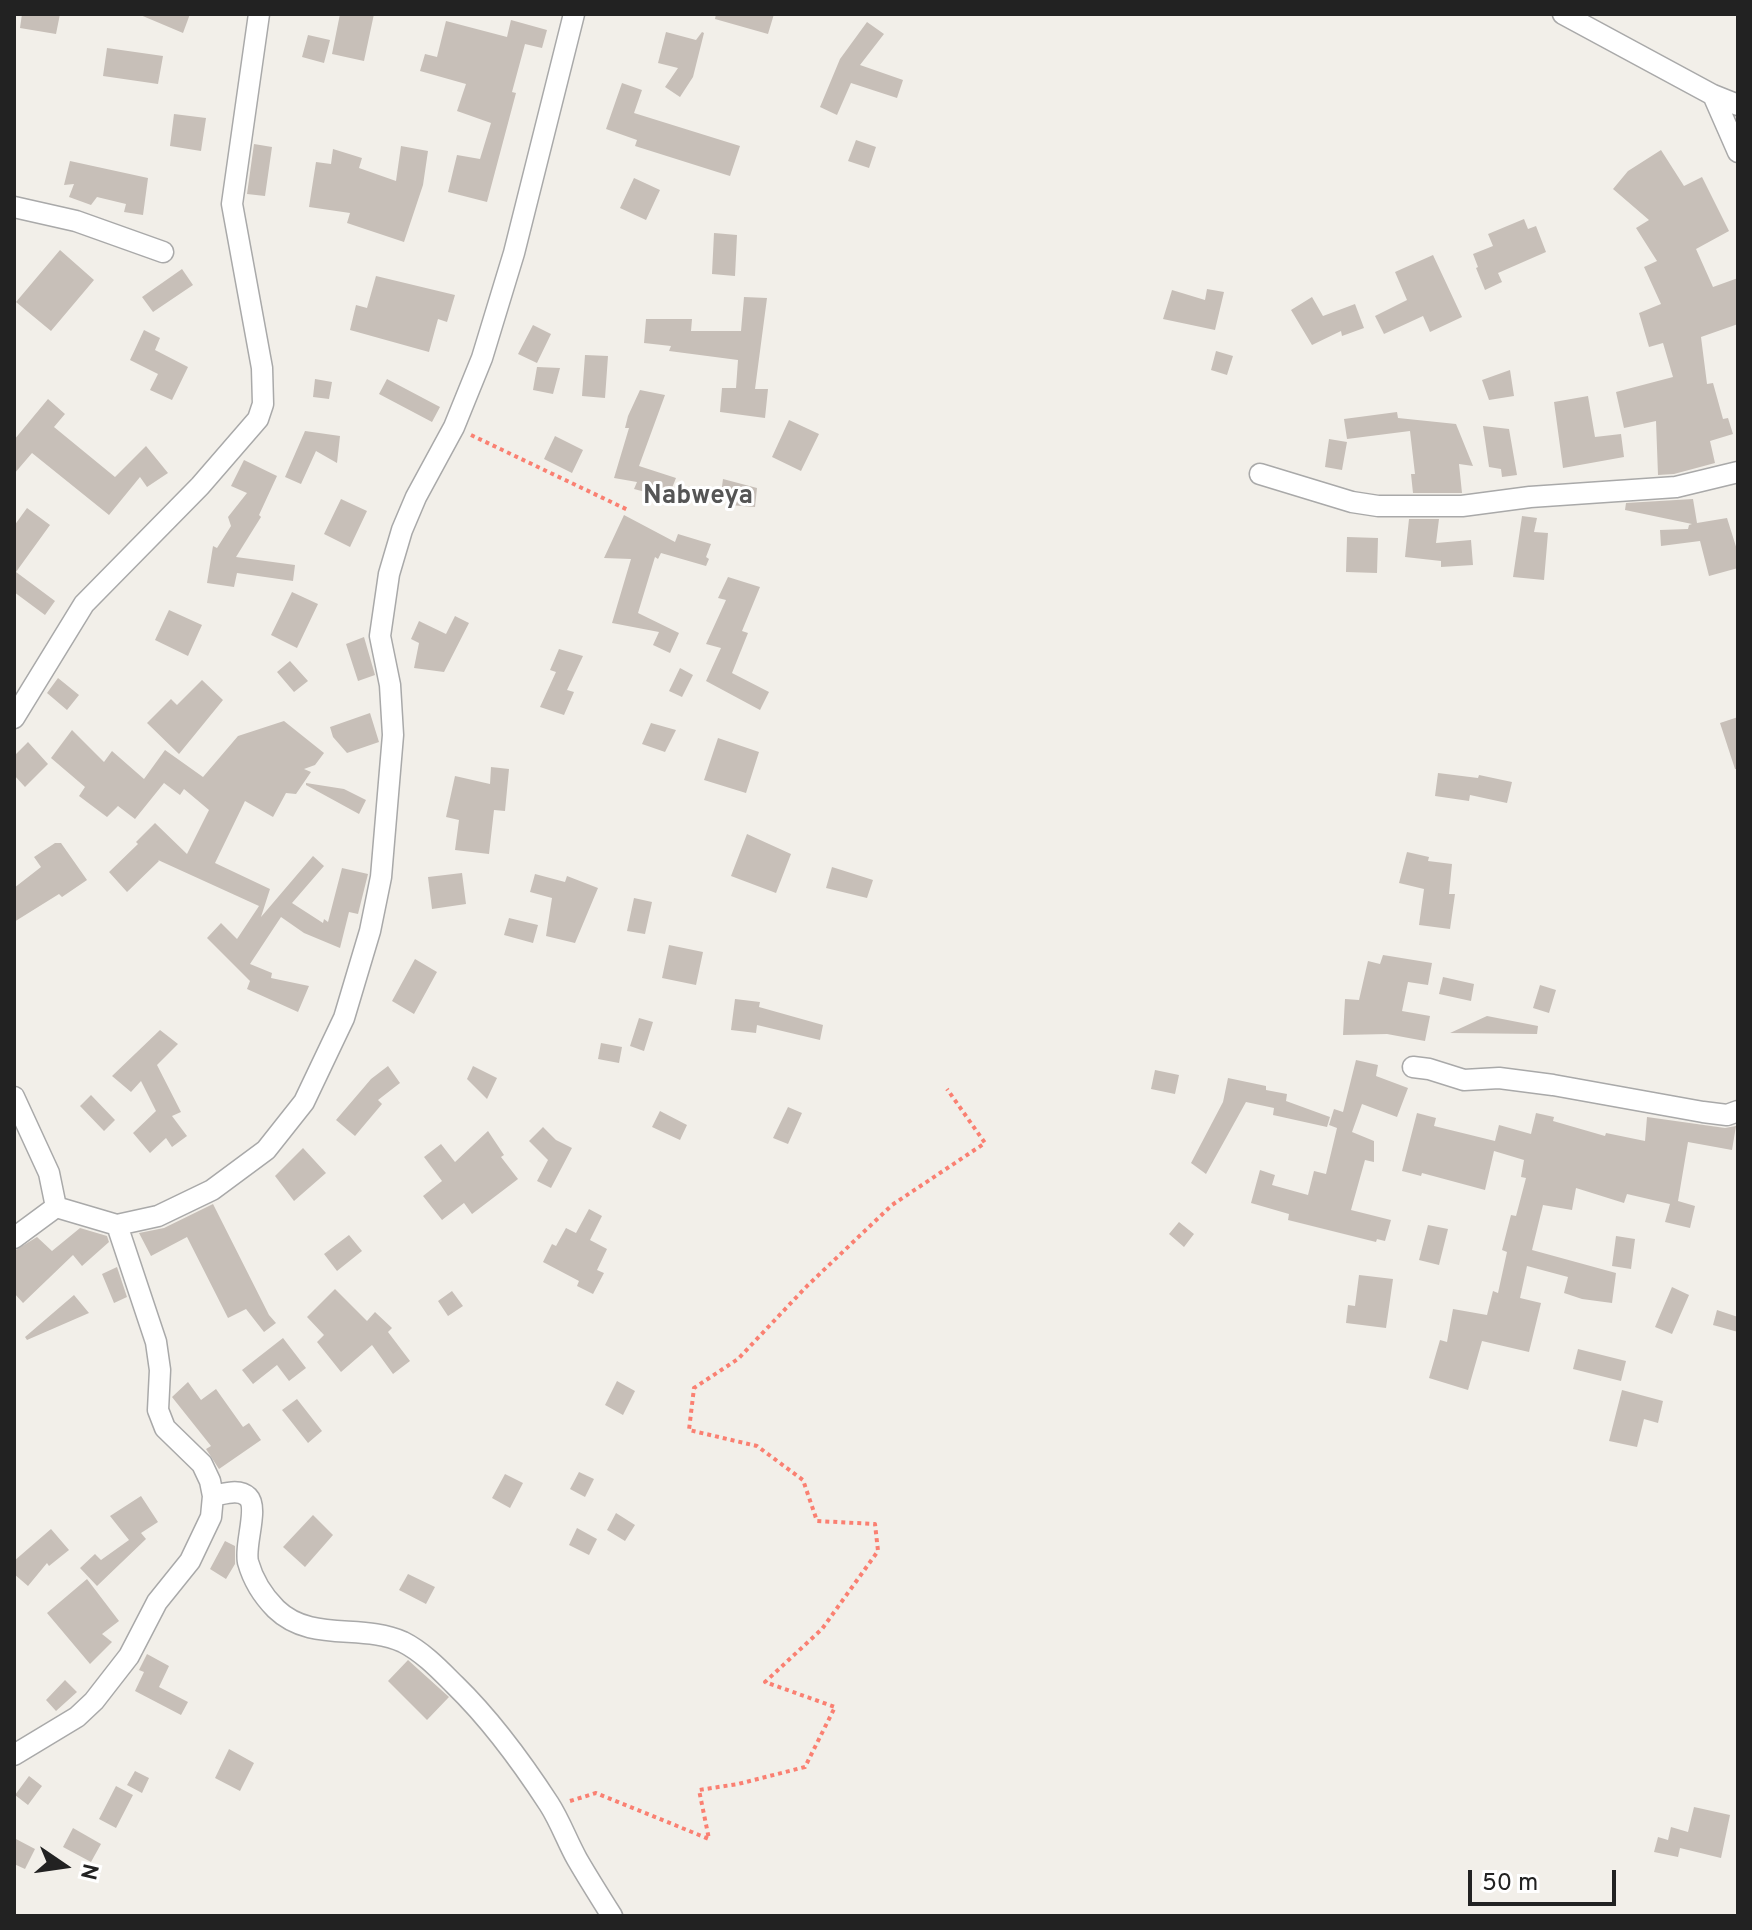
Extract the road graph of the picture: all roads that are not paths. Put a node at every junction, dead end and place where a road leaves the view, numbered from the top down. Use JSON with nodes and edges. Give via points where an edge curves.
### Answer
{"nodes":[{"id":1,"x":259,"y":14,"type":"edge"},
{"id":2,"x":574,"y":14,"type":"edge"},
{"id":3,"x":1563,"y":14,"type":"edge"},
{"id":4,"x":1713,"y":95,"type":"junction"},
{"id":5,"x":1738,"y":105,"type":"edge"},
{"id":6,"x":1738,"y":152,"type":"edge"},
{"id":7,"x":14,"y":207,"type":"edge"},
{"id":8,"x":163,"y":252,"type":"dead end"},
{"id":9,"x":1738,"y":472,"type":"edge"},
{"id":10,"x":1260,"y":474,"type":"dead end"},
{"id":11,"x":14,"y":718,"type":"edge"},
{"id":12,"x":1413,"y":1067,"type":"dead end"},
{"id":13,"x":14,"y":1097,"type":"edge"},
{"id":14,"x":1738,"y":1111,"type":"edge"},
{"id":15,"x":56,"y":1207,"type":"junction"},
{"id":16,"x":117,"y":1225,"type":"junction"},
{"id":17,"x":14,"y":1238,"type":"edge"},
{"id":18,"x":213,"y":1496,"type":"junction"},
{"id":19,"x":14,"y":1755,"type":"edge"},
{"id":20,"x":612,"y":1916,"type":"edge"}],
"edges":[{"from":1,"to":11,"type":"street","via":[[232,204],[262,368],[258,419],[84,604]]},
{"from":2,"to":16,"type":"street","via":[[482,358],[454,427],[416,497],[389,574],[380,636],[393,735],[381,877],[344,1018],[304,1102],[266,1150],[212,1190],[158,1216]]},
{"from":3,"to":4,"type":"street"},
{"from":4,"to":5,"type":"street"},
{"from":4,"to":6,"type":"street"},
{"from":7,"to":8,"type":"street","via":[[76,221]]},
{"from":9,"to":10,"type":"street","via":[[1676,487],[1462,506],[1352,502]]},
{"from":12,"to":14,"type":"street","via":[[1464,1080],[1499,1078],[1703,1112]]},
{"from":13,"to":15,"type":"street","via":[[49,1173]]},
{"from":15,"to":16,"type":"street"},
{"from":15,"to":17,"type":"street"},
{"from":16,"to":18,"type":"street","via":[[156,1342],[158,1410],[165,1428],[202,1464]]},
{"from":18,"to":19,"type":"street","via":[[200,1544],[157,1602],[121,1666],[77,1717]]},
{"from":18,"to":20,"type":"street","via":[[237,1491],[247,1495],[252,1505],[248,1561],[261,1592],[279,1611],[297,1624],[404,1642],[431,1661],[488,1718],[551,1807]]}]}
